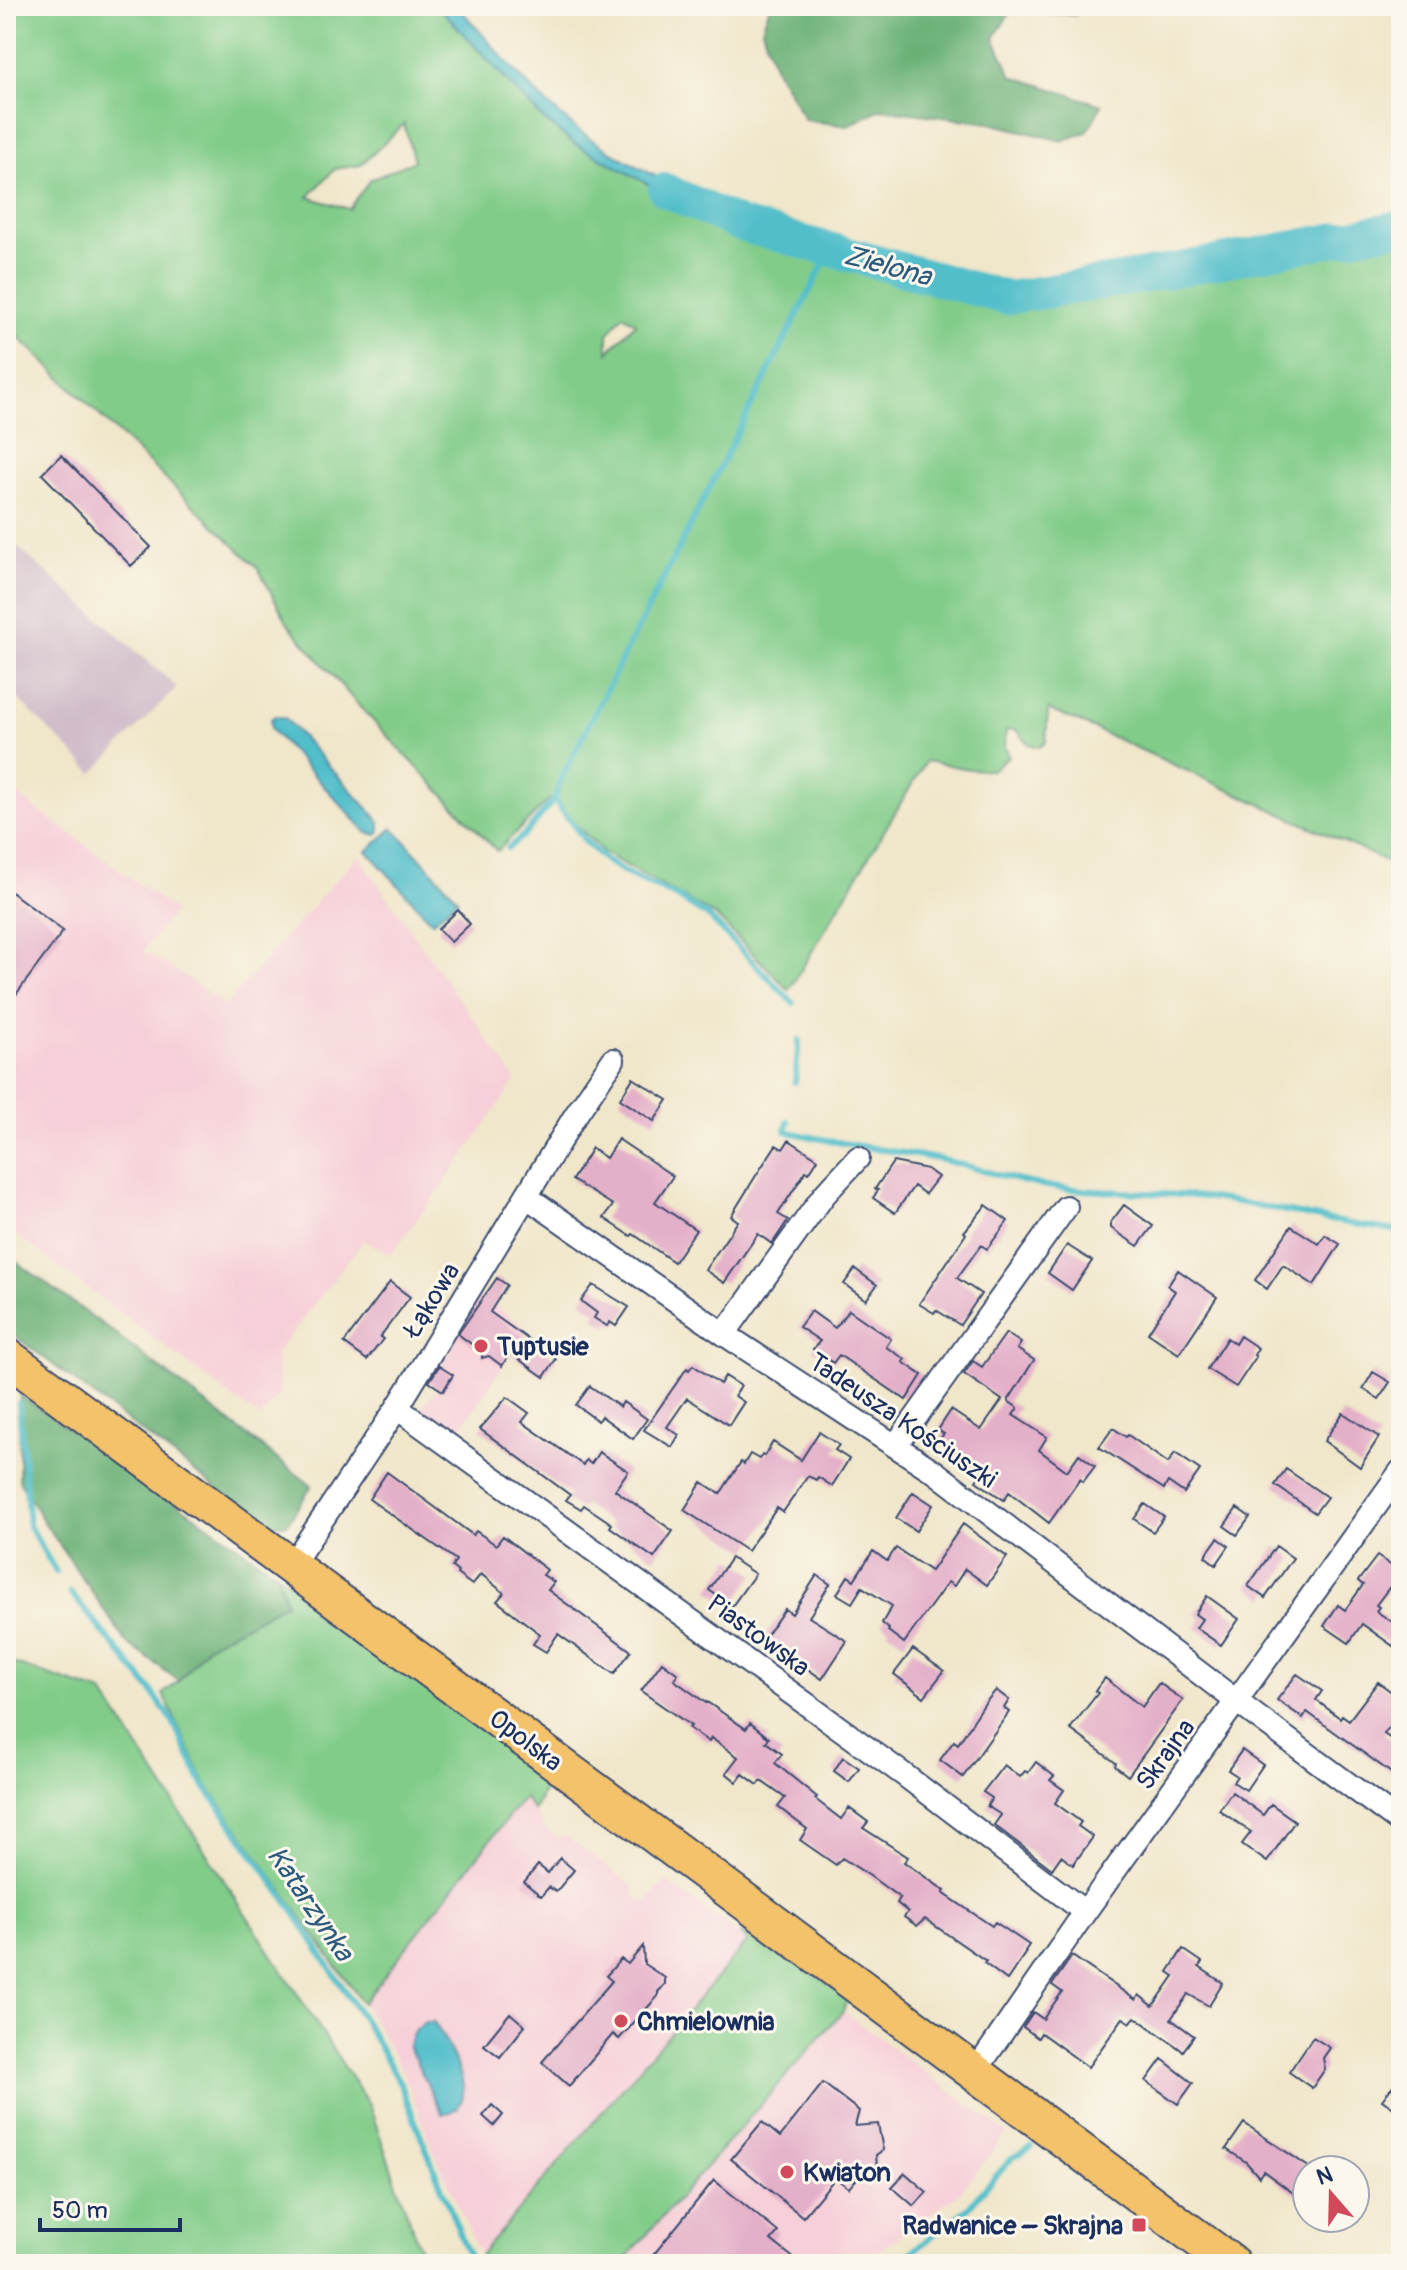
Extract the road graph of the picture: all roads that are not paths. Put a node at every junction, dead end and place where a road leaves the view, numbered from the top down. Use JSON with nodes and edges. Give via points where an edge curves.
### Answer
{"nodes":[{"id":1,"x":613,"y":1060,"type":"dead end"},
{"id":2,"x":858,"y":1158,"type":"dead end"},
{"id":3,"x":527,"y":1197,"type":"junction"},
{"id":4,"x":1066,"y":1207,"type":"dead end"},
{"id":5,"x":724,"y":1334,"type":"junction"},
{"id":6,"x":6,"y":1356,"type":"edge"},
{"id":7,"x":397,"y":1408,"type":"junction"},
{"id":8,"x":896,"y":1445,"type":"junction"},
{"id":9,"x":1401,"y":1471,"type":"edge"},
{"id":10,"x":291,"y":1566,"type":"junction"},
{"id":11,"x":1237,"y":1702,"type":"junction"},
{"id":12,"x":1401,"y":1823,"type":"edge"},
{"id":13,"x":1085,"y":1912,"type":"junction"},
{"id":14,"x":975,"y":2072,"type":"junction"},
{"id":15,"x":1232,"y":2264,"type":"edge"}],
"edges":[{"from":1,"to":3,"type":"street","name":"Łąkowa"},
{"from":2,"to":5,"type":"street","via":[[824,1195]]},
{"from":3,"to":5,"type":"street","name":"Tadeusza Kościuszki"},
{"from":3,"to":7,"type":"street","name":"Łąkowa"},
{"from":4,"to":8,"type":"street"},
{"from":5,"to":8,"type":"street","name":"Tadeusza Kościuszki"},
{"from":6,"to":10,"type":"main road","name":"Opolska"},
{"from":7,"to":10,"type":"street","name":"Łąkowa"},
{"from":7,"to":13,"type":"street","name":"Piastowska"},
{"from":8,"to":11,"type":"street","name":"Tadeusza Kościuszki"},
{"from":9,"to":11,"type":"street","name":"Skrajna"},
{"from":10,"to":14,"type":"main road","name":"Opolska"},
{"from":11,"to":12,"type":"street","name":"Tadeusza Kościuszki"},
{"from":11,"to":13,"type":"street","name":"Skrajna"},
{"from":13,"to":14,"type":"street","name":"Skrajna"},
{"from":14,"to":15,"type":"main road","name":"Opolska"}]}
